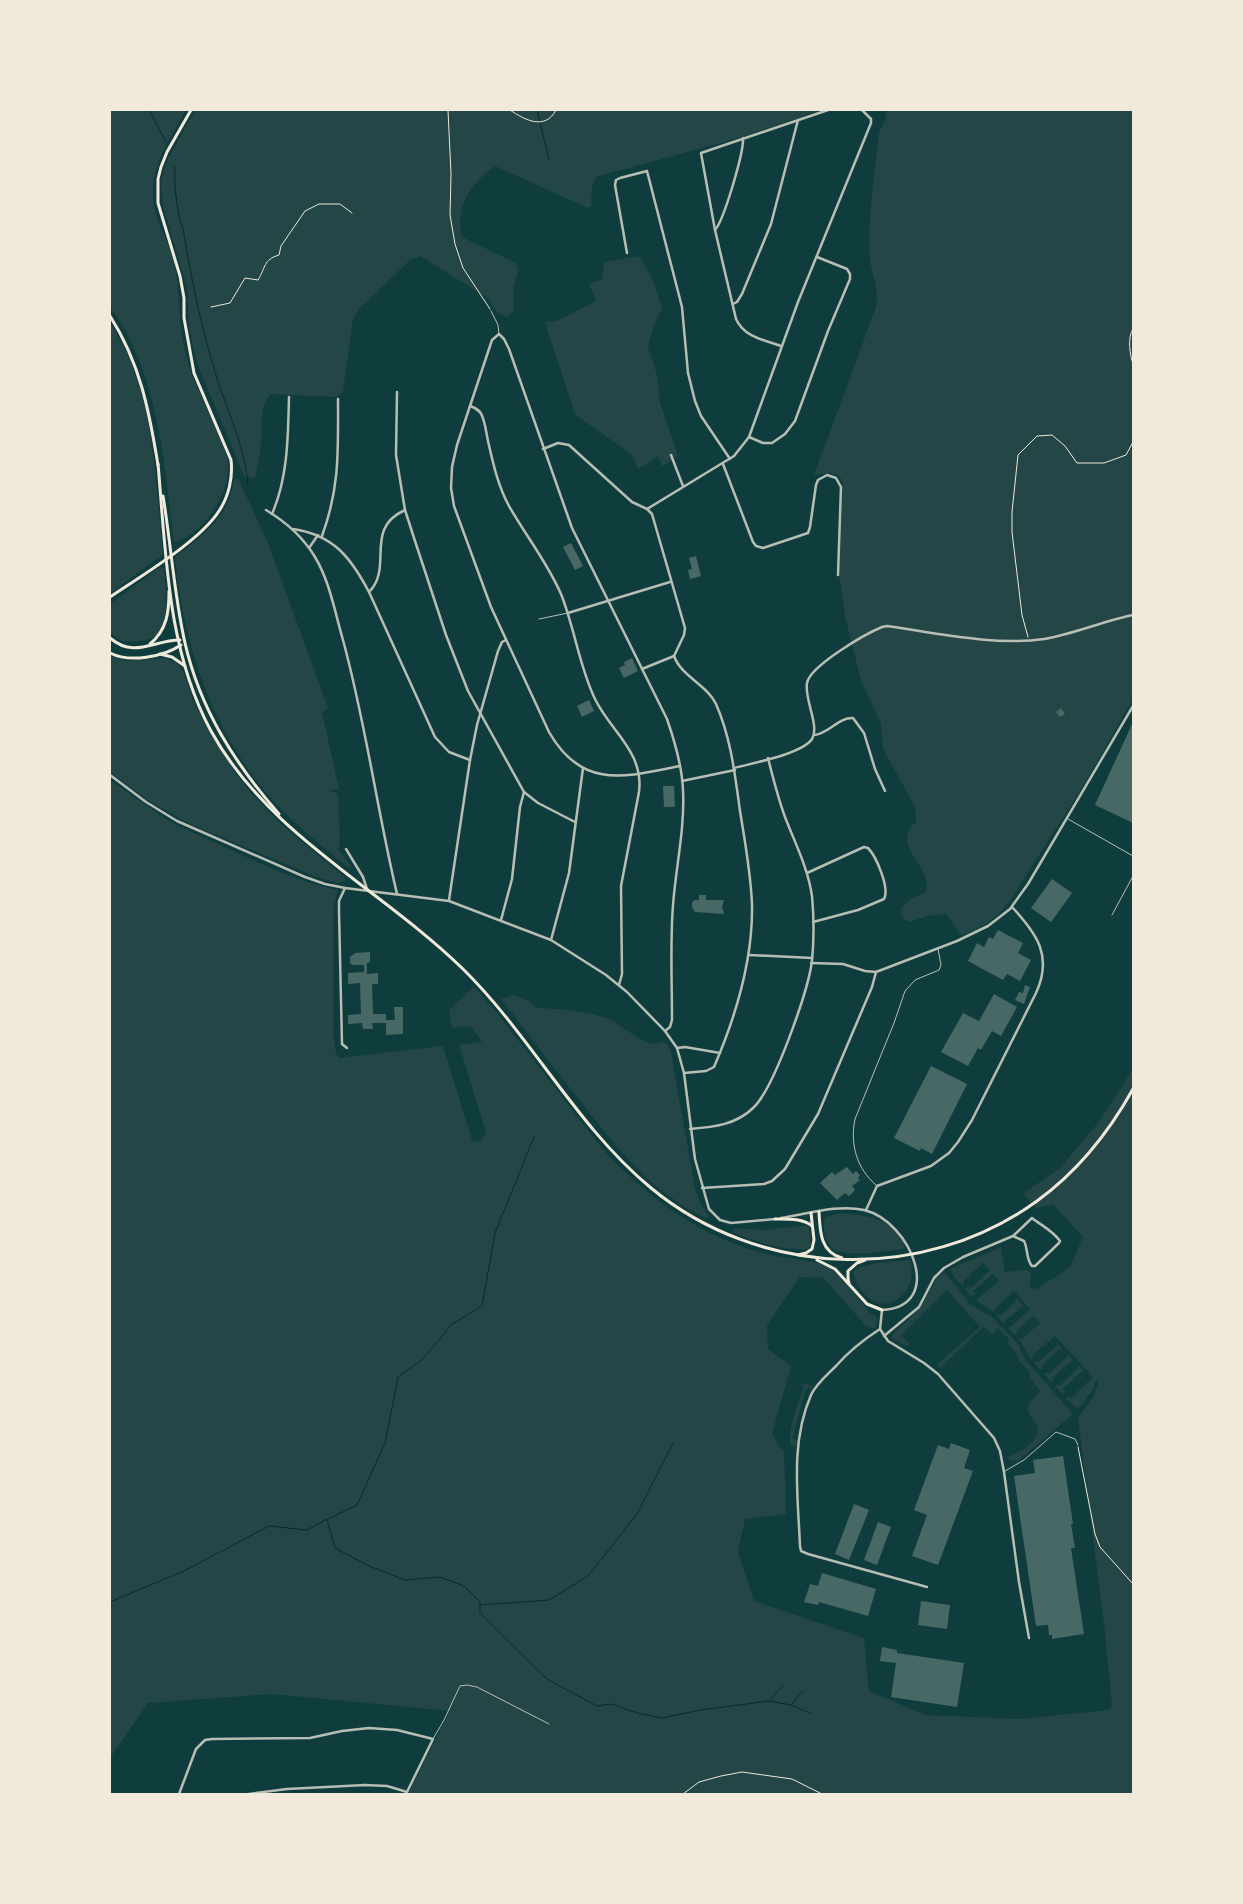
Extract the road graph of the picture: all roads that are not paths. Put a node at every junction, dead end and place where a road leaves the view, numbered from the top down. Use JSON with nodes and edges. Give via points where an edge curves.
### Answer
{"nodes":[{"id":1,"x":191,"y":110,"type":"edge"},
{"id":2,"x":828,"y":110,"type":"edge"},
{"id":3,"x":862,"y":110,"type":"edge"},
{"id":4,"x":798,"y":120,"type":"junction"},
{"id":5,"x":743,"y":138,"type":"junction"},
{"id":6,"x":715,"y":230,"type":"junction"},
{"id":7,"x":627,"y":253,"type":"dead end"},
{"id":8,"x":817,"y":257,"type":"junction"},
{"id":9,"x":733,"y":304,"type":"junction"},
{"id":10,"x":491,"y":311,"type":"road end"},
{"id":11,"x":110,"y":316,"type":"edge"},
{"id":12,"x":498,"y":334,"type":"junction"},
{"id":13,"x":781,"y":346,"type":"junction"},
{"id":14,"x":397,"y":392,"type":"dead end"},
{"id":15,"x":289,"y":398,"type":"dead end"},
{"id":16,"x":338,"y":399,"type":"dead end"},
{"id":17,"x":470,"y":406,"type":"junction"},
{"id":18,"x":749,"y":437,"type":"junction"},
{"id":19,"x":543,"y":449,"type":"junction"},
{"id":20,"x":671,"y":455,"type":"dead end"},
{"id":21,"x":730,"y":459,"type":"junction"},
{"id":22,"x":158,"y":464,"type":"junction"},
{"id":23,"x":723,"y":464,"type":"junction"},
{"id":24,"x":683,"y":486,"type":"junction"},
{"id":25,"x":648,"y":509,"type":"junction"},
{"id":26,"x":266,"y":510,"type":"dead end"},
{"id":27,"x":406,"y":510,"type":"junction"},
{"id":28,"x":272,"y":514,"type":"junction"},
{"id":29,"x":291,"y":529,"type":"junction"},
{"id":30,"x":318,"y":535,"type":"junction"},
{"id":31,"x":322,"y":536,"type":"junction"},
{"id":32,"x":309,"y":548,"type":"junction"},
{"id":33,"x":838,"y":575,"type":"dead end"},
{"id":34,"x":169,"y":580,"type":"junction"},
{"id":35,"x":670,"y":582,"type":"junction"},
{"id":36,"x":369,"y":592,"type":"junction"},
{"id":37,"x":110,"y":597,"type":"edge"},
{"id":38,"x":608,"y":601,"type":"junction"},
{"id":39,"x":568,"y":613,"type":"junction"},
{"id":40,"x":1133,"y":615,"type":"edge"},
{"id":41,"x":539,"y":619,"type":"dead end"},
{"id":42,"x":110,"y":638,"type":"edge"},
{"id":43,"x":179,"y":640,"type":"junction"},
{"id":44,"x":506,"y":640,"type":"junction"},
{"id":45,"x":185,"y":642,"type":"junction"},
{"id":46,"x":180,"y":646,"type":"junction"},
{"id":47,"x":147,"y":647,"type":"junction"},
{"id":48,"x":110,"y":653,"type":"edge"},
{"id":49,"x":159,"y":654,"type":"junction"},
{"id":50,"x":674,"y":656,"type":"junction"},
{"id":51,"x":185,"y":667,"type":"junction"},
{"id":52,"x":642,"y":669,"type":"junction"},
{"id":53,"x":1133,"y":706,"type":"edge"},
{"id":54,"x":480,"y":712,"type":"junction"},
{"id":55,"x":814,"y":735,"type":"junction"},
{"id":56,"x":768,"y":758,"type":"junction"},
{"id":57,"x":470,"y":760,"type":"junction"},
{"id":58,"x":680,"y":766,"type":"junction"},
{"id":59,"x":583,"y":768,"type":"junction"},
{"id":60,"x":735,"y":769,"type":"junction"},
{"id":61,"x":640,"y":774,"type":"junction"},
{"id":62,"x":110,"y":775,"type":"edge"},
{"id":63,"x":682,"y":781,"type":"junction"},
{"id":64,"x":885,"y":791,"type":"dead end"},
{"id":65,"x":524,"y":792,"type":"junction"},
{"id":66,"x":1067,"y":819,"type":"junction"},
{"id":67,"x":575,"y":822,"type":"junction"},
{"id":68,"x":289,"y":826,"type":"junction"},
{"id":69,"x":346,"y":848,"type":"dead end"},
{"id":70,"x":1133,"y":856,"type":"edge"},
{"id":71,"x":807,"y":873,"type":"junction"},
{"id":72,"x":1133,"y":876,"type":"edge"},
{"id":73,"x":344,"y":888,"type":"junction"},
{"id":74,"x":367,"y":890,"type":"junction"},
{"id":75,"x":397,"y":894,"type":"junction"},
{"id":76,"x":449,"y":901,"type":"junction"},
{"id":77,"x":1012,"y":906,"type":"junction"},
{"id":78,"x":1112,"y":915,"type":"dead end"},
{"id":79,"x":501,"y":920,"type":"junction"},
{"id":80,"x":813,"y":922,"type":"junction"},
{"id":81,"x":551,"y":940,"type":"junction"},
{"id":82,"x":938,"y":948,"type":"junction"},
{"id":83,"x":748,"y":955,"type":"junction"},
{"id":84,"x":812,"y":958,"type":"junction"},
{"id":85,"x":812,"y":963,"type":"junction"},
{"id":86,"x":876,"y":972,"type":"junction"},
{"id":87,"x":618,"y":985,"type":"junction"},
{"id":88,"x":665,"y":1031,"type":"junction"},
{"id":89,"x":347,"y":1048,"type":"dead end"},
{"id":90,"x":677,"y":1048,"type":"junction"},
{"id":91,"x":720,"y":1052,"type":"junction"},
{"id":92,"x":684,"y":1074,"type":"junction"},
{"id":93,"x":1133,"y":1089,"type":"edge"},
{"id":94,"x":690,"y":1129,"type":"junction"},
{"id":95,"x":877,"y":1186,"type":"junction"},
{"id":96,"x":702,"y":1188,"type":"junction"},
{"id":97,"x":866,"y":1210,"type":"junction"},
{"id":98,"x":819,"y":1212,"type":"junction"},
{"id":99,"x":811,"y":1213,"type":"junction"},
{"id":100,"x":775,"y":1219,"type":"junction"},
{"id":101,"x":813,"y":1227,"type":"junction"},
{"id":102,"x":1013,"y":1236,"type":"junction"},
{"id":103,"x":792,"y":1255,"type":"junction"},
{"id":104,"x":814,"y":1258,"type":"junction"},
{"id":105,"x":868,"y":1259,"type":"junction"},
{"id":106,"x":847,"y":1260,"type":"junction"},
{"id":107,"x":852,"y":1289,"type":"junction"},
{"id":108,"x":882,"y":1310,"type":"junction"},
{"id":109,"x":880,"y":1330,"type":"junction"},
{"id":110,"x":884,"y":1336,"type":"junction"},
{"id":111,"x":1078,"y":1445,"type":"road end"},
{"id":112,"x":1004,"y":1472,"type":"junction"},
{"id":113,"x":927,"y":1588,"type":"dead end"},
{"id":114,"x":1029,"y":1638,"type":"dead end"},
{"id":115,"x":549,"y":1724,"type":"dead end"},
{"id":116,"x":433,"y":1739,"type":"junction"},
{"id":117,"x":407,"y":1793,"type":"edge"},
{"id":118,"x":179,"y":1794,"type":"edge"},
{"id":119,"x":250,"y":1794,"type":"edge"}],
"edges":[{"from":1,"to":37,"type":"main road","via":[[161,166],[158,203],[180,276],[194,373],[230,460],[231,482],[224,503],[205,528]]},
{"from":2,"to":4,"type":"street"},
{"from":3,"to":8,"type":"street","via":[[871,123]]},
{"from":4,"to":5,"type":"street"},
{"from":4,"to":9,"type":"street","via":[[771,224],[742,294]]},
{"from":5,"to":6,"type":"street","via":[[722,218]]},
{"from":5,"to":6,"type":"street","via":[[701,153]]},
{"from":6,"to":9,"type":"street"},
{"from":7,"to":21,"type":"street","via":[[616,180],[647,171],[682,307],[687,367],[695,401],[701,416]]},
{"from":8,"to":13,"type":"street"},
{"from":8,"to":18,"type":"street","via":[[847,269],[850,279],[795,421],[772,443]]},
{"from":9,"to":13,"type":"street","via":[[736,319],[745,332]]},
{"from":10,"to":12,"type":"lane","via":[[498,325]]},
{"from":11,"to":22,"type":"main road","via":[[129,348],[139,375]]},
{"from":12,"to":17,"type":"street","via":[[492,340]]},
{"from":12,"to":19,"type":"street","via":[[509,350]]},
{"from":13,"to":18,"type":"street"},
{"from":14,"to":27,"type":"street","via":[[396,456]]},
{"from":15,"to":28,"type":"street","via":[[287,457],[280,494]]},
{"from":16,"to":31,"type":"street","via":[[338,475]]},
{"from":17,"to":39,"type":"street","via":[[481,414],[509,506],[547,566]]},
{"from":17,"to":44,"type":"street","via":[[453,460],[452,497],[484,589]]},
{"from":18,"to":21,"type":"street"},
{"from":19,"to":25,"type":"street","via":[[558,443],[569,445],[632,502]]},
{"from":19,"to":38,"type":"street","via":[[572,528]]},
{"from":20,"to":24,"type":"street"},
{"from":21,"to":23,"type":"street"},
{"from":22,"to":34,"type":"main road"},
{"from":22,"to":45,"type":"main road"},
{"from":23,"to":24,"type":"street"},
{"from":23,"to":33,"type":"street","via":[[753,542],[763,548],[808,533],[818,480],[827,475],[836,478],[841,487]]},
{"from":24,"to":25,"type":"street"},
{"from":25,"to":35,"type":"street"},
{"from":26,"to":28,"type":"street"},
{"from":27,"to":36,"type":"street","via":[[391,518],[386,525],[380,545],[378,581]]},
{"from":27,"to":54,"type":"street","via":[[446,635]]},
{"from":28,"to":29,"type":"street"},
{"from":29,"to":30,"type":"street"},
{"from":29,"to":32,"type":"street"},
{"from":30,"to":31,"type":"street"},
{"from":30,"to":32,"type":"street"},
{"from":31,"to":36,"type":"street","via":[[342,551]]},
{"from":32,"to":75,"type":"street","via":[[326,581],[349,662]]},
{"from":34,"to":43,"type":"main road"},
{"from":34,"to":47,"type":"main road","via":[[164,628]]},
{"from":35,"to":38,"type":"street"},
{"from":35,"to":50,"type":"street","via":[[685,628]]},
{"from":36,"to":57,"type":"street","via":[[432,732],[449,752]]},
{"from":38,"to":39,"type":"street"},
{"from":38,"to":52,"type":"street"},
{"from":39,"to":41,"type":"lane"},
{"from":39,"to":61,"type":"street","via":[[594,698],[634,758]]},
{"from":40,"to":55,"type":"street","via":[[1029,640],[996,640],[887,626],[871,632],[846,646],[810,675],[807,689]]},
{"from":42,"to":47,"type":"main road","via":[[128,648]]},
{"from":43,"to":45,"type":"main road"},
{"from":43,"to":46,"type":"main road"},
{"from":43,"to":47,"type":"main road"},
{"from":44,"to":54,"type":"street","via":[[498,651]]},
{"from":44,"to":59,"type":"street","via":[[555,742],[570,760]]},
{"from":45,"to":46,"type":"main road"},
{"from":45,"to":68,"type":"main road","via":[[200,690],[222,736],[256,788]]},
{"from":46,"to":49,"type":"main road"},
{"from":46,"to":51,"type":"main road"},
{"from":48,"to":49,"type":"main road","via":[[129,658]]},
{"from":49,"to":51,"type":"main road","via":[[172,656]]},
{"from":50,"to":52,"type":"street"},
{"from":50,"to":60,"type":"street","via":[[715,704]]},
{"from":51,"to":68,"type":"main road","via":[[197,703],[225,753],[249,787]]},
{"from":52,"to":58,"type":"street","via":[[667,719]]},
{"from":53,"to":66,"type":"street"},
{"from":54,"to":57,"type":"street"},
{"from":54,"to":65,"type":"street"},
{"from":55,"to":56,"type":"street","via":[[803,748]]},
{"from":55,"to":64,"type":"street","via":[[853,718],[864,733]]},
{"from":56,"to":60,"type":"street"},
{"from":56,"to":71,"type":"street","via":[[780,802]]},
{"from":57,"to":76,"type":"street"},
{"from":58,"to":61,"type":"street"},
{"from":58,"to":63,"type":"street"},
{"from":59,"to":61,"type":"street","via":[[603,775]]},
{"from":59,"to":67,"type":"street"},
{"from":60,"to":63,"type":"street"},
{"from":60,"to":83,"type":"street","via":[[751,890]]},
{"from":61,"to":87,"type":"street","via":[[622,873],[622,974]]},
{"from":62,"to":73,"type":"street","via":[[177,822],[316,882]]},
{"from":63,"to":88,"type":"street","via":[[683,816],[671,940],[672,1020]]},
{"from":65,"to":67,"type":"street"},
{"from":65,"to":79,"type":"street","via":[[512,879]]},
{"from":66,"to":70,"type":"lane"},
{"from":66,"to":77,"type":"street"},
{"from":67,"to":81,"type":"street","via":[[567,885]]},
{"from":68,"to":103,"type":"main road","via":[[415,926],[465,971],[510,1021],[626,1167],[681,1210],[716,1230],[753,1245]]},
{"from":69,"to":74,"type":"street"},
{"from":71,"to":80,"type":"street"},
{"from":71,"to":80,"type":"street","via":[[868,848],[880,870],[886,893],[884,899],[858,910]]},
{"from":72,"to":78,"type":"lane"},
{"from":73,"to":74,"type":"street"},
{"from":73,"to":89,"type":"street","via":[[339,901],[338,959],[342,1044]]},
{"from":74,"to":75,"type":"street"},
{"from":75,"to":76,"type":"street"},
{"from":76,"to":79,"type":"street"},
{"from":77,"to":82,"type":"street","via":[[988,926]]},
{"from":77,"to":95,"type":"street","via":[[1033,932],[1042,954],[1043,974],[1036,993],[958,1142],[931,1166]]},
{"from":79,"to":81,"type":"street"},
{"from":80,"to":84,"type":"street"},
{"from":81,"to":87,"type":"street"},
{"from":82,"to":86,"type":"street"},
{"from":82,"to":95,"type":"lane","via":[[940,967],[934,973],[915,980],[905,992],[855,1118],[855,1152],[860,1165]]},
{"from":83,"to":84,"type":"street"},
{"from":83,"to":91,"type":"street","via":[[742,990]]},
{"from":84,"to":85,"type":"street"},
{"from":85,"to":86,"type":"street","via":[[843,964]]},
{"from":85,"to":94,"type":"street","via":[[776,1071],[760,1101],[733,1122]]},
{"from":86,"to":96,"type":"street","via":[[827,1096],[785,1169],[764,1184]]},
{"from":87,"to":88,"type":"street"},
{"from":88,"to":90,"type":"street"},
{"from":90,"to":91,"type":"street"},
{"from":90,"to":92,"type":"street"},
{"from":91,"to":92,"type":"street","via":[[712,1069]]},
{"from":92,"to":94,"type":"street"},
{"from":93,"to":105,"type":"main road","via":[[1092,1149],[1061,1182],[1037,1201],[978,1234],[946,1246]]},
{"from":94,"to":96,"type":"street"},
{"from":95,"to":97,"type":"street"},
{"from":96,"to":100,"type":"street","via":[[709,1209],[720,1220],[738,1224]]},
{"from":97,"to":98,"type":"street"},
{"from":97,"to":108,"type":"street","via":[[883,1218],[902,1236],[910,1249],[916,1271],[917,1279],[911,1296],[898,1307]]},
{"from":98,"to":99,"type":"street"},
{"from":98,"to":106,"type":"main road","via":[[824,1246],[832,1255]]},
{"from":99,"to":100,"type":"street"},
{"from":99,"to":101,"type":"main road"},
{"from":100,"to":101,"type":"main road","via":[[806,1222]]},
{"from":101,"to":103,"type":"main road","via":[[812,1249]]},
{"from":102,"to":102,"type":"street","via":[[1032,1218],[1051,1230],[1060,1241],[1036,1266],[1032,1266],[1024,1241]]},
{"from":102,"to":110,"type":"street","via":[[944,1268],[934,1278],[919,1307]]},
{"from":103,"to":104,"type":"main road"},
{"from":104,"to":106,"type":"main road"},
{"from":104,"to":107,"type":"main road","via":[[832,1266]]},
{"from":105,"to":106,"type":"main road"},
{"from":105,"to":107,"type":"main road","via":[[848,1271]]},
{"from":107,"to":108,"type":"main road","via":[[867,1304]]},
{"from":108,"to":109,"type":"street"},
{"from":109,"to":110,"type":"street"},
{"from":109,"to":113,"type":"street","via":[[864,1338],[850,1351],[811,1395],[797,1457],[800,1546],[801,1551],[808,1554]]},
{"from":110,"to":112,"type":"street","via":[[938,1374],[986,1427],[1000,1451]]},
{"from":111,"to":112,"type":"lane","via":[[1056,1432],[1024,1460]]},
{"from":112,"to":114,"type":"street"},
{"from":115,"to":116,"type":"lane","via":[[467,1685],[460,1686]]},
{"from":116,"to":117,"type":"street"},
{"from":116,"to":118,"type":"street","via":[[397,1730],[369,1728],[301,1738],[205,1740],[196,1749]]},
{"from":117,"to":119,"type":"street","via":[[387,1786],[365,1785]]}]}
